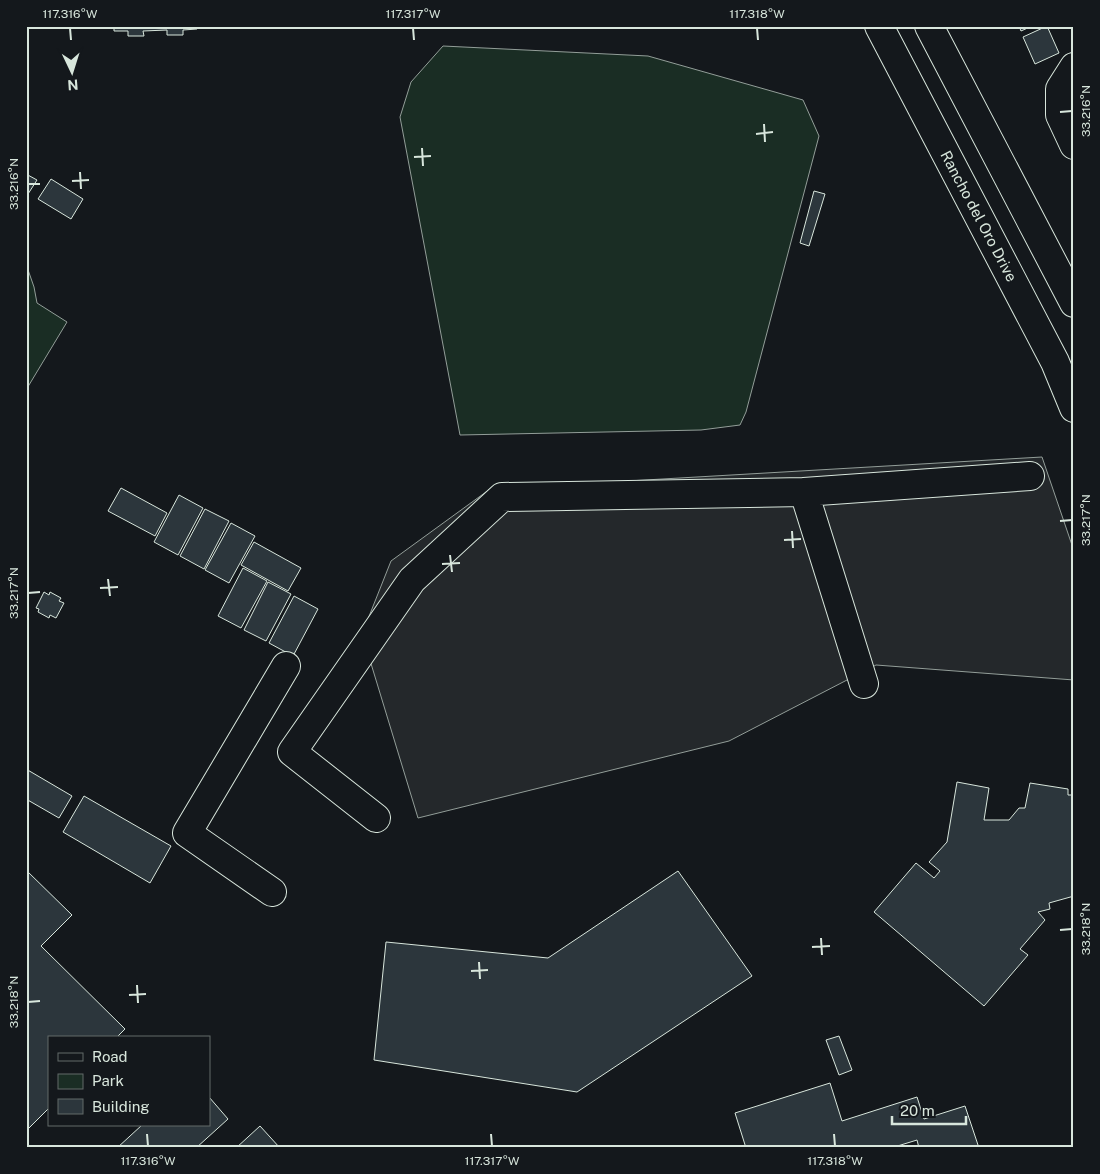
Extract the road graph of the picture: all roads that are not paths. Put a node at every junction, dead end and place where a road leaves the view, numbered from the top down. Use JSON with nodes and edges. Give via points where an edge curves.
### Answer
{"nodes":[{"id":1,"x":879,"y":26,"type":"edge"},
{"id":2,"x":930,"y":26,"type":"edge"},
{"id":3,"x":1074,"y":67,"type":"edge"},
{"id":4,"x":1074,"y":145,"type":"edge"},
{"id":5,"x":1074,"y":303,"type":"edge"},
{"id":6,"x":1074,"y":408,"type":"edge"},
{"id":7,"x":1030,"y":476,"type":"dead end"},
{"id":8,"x":804,"y":492,"type":"junction"},
{"id":9,"x":286,"y":666,"type":"dead end"},
{"id":10,"x":864,"y":684,"type":"dead end"},
{"id":11,"x":376,"y":818,"type":"dead end"},
{"id":12,"x":272,"y":892,"type":"dead end"}],
"edges":[{"from":1,"to":6,"type":"main road","name":"Rancho del Oro Drive","via":[[1055,362]]},
{"from":2,"to":5,"type":"main road"},
{"from":3,"to":4,"type":"main road","via":[[1060,88],[1060,115]]},
{"from":7,"to":8,"type":"main road"},
{"from":8,"to":10,"type":"main road"},
{"from":8,"to":11,"type":"main road","via":[[502,498],[412,580],[292,752]]},
{"from":9,"to":12,"type":"main road","via":[[187,833]]}]}
